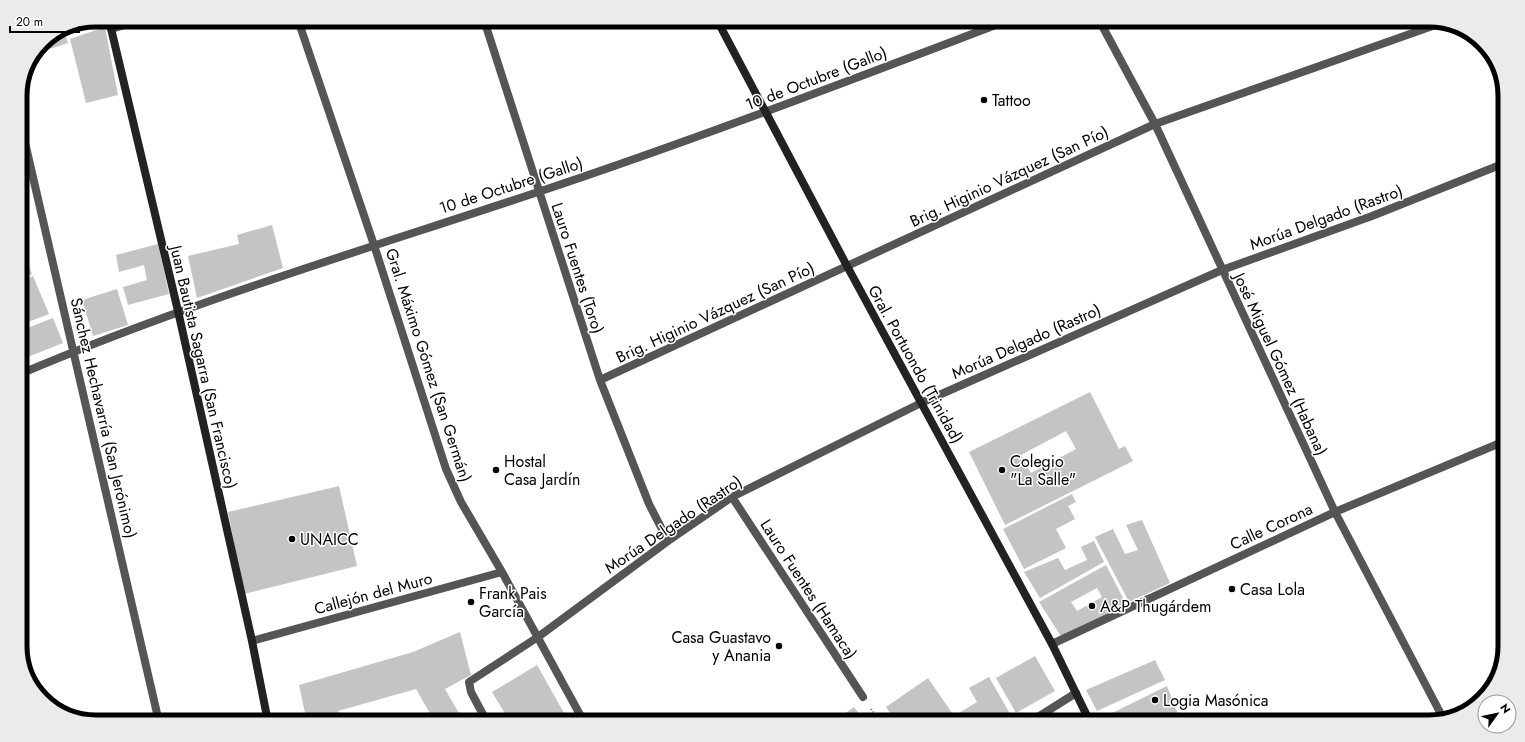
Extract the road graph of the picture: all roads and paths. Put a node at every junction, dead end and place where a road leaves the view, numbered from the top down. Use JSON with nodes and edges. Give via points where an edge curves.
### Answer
{"nodes":[{"id":1,"x":118,"y":27,"type":"edge"},
{"id":2,"x":300,"y":27,"type":"edge"},
{"id":3,"x":486,"y":27,"type":"edge"},
{"id":4,"x":721,"y":27,"type":"edge"},
{"id":5,"x":991,"y":27,"type":"edge"},
{"id":6,"x":1103,"y":27,"type":"edge"},
{"id":7,"x":1430,"y":27,"type":"edge"},
{"id":8,"x":111,"y":29,"type":"joint"},
{"id":9,"x":766,"y":112,"type":"junction"},
{"id":10,"x":1155,"y":124,"type":"junction"},
{"id":11,"x":27,"y":151,"type":"edge"},
{"id":12,"x":1498,"y":166,"type":"edge"},
{"id":13,"x":538,"y":192,"type":"junction"},
{"id":14,"x":374,"y":245,"type":"junction"},
{"id":15,"x":847,"y":266,"type":"junction"},
{"id":16,"x":1222,"y":270,"type":"junction"},
{"id":17,"x":178,"y":311,"type":"junction"},
{"id":18,"x":74,"y":351,"type":"junction"},
{"id":19,"x":27,"y":371,"type":"edge"},
{"id":20,"x":600,"y":380,"type":"junction"},
{"id":21,"x":921,"y":403,"type":"junction"},
{"id":22,"x":1498,"y":444,"type":"edge"},
{"id":23,"x":732,"y":497,"type":"junction"},
{"id":24,"x":1335,"y":512,"type":"junction"},
{"id":25,"x":668,"y":541,"type":"junction"},
{"id":26,"x":502,"y":572,"type":"junction"},
{"id":27,"x":538,"y":637,"type":"junction"},
{"id":28,"x":252,"y":641,"type":"junction"},
{"id":29,"x":1052,"y":644,"type":"junction"},
{"id":30,"x":1076,"y":693,"type":"junction"},
{"id":31,"x":863,"y":697,"type":"dead end"},
{"id":32,"x":1441,"y":714,"type":"edge"},
{"id":33,"x":157,"y":715,"type":"edge"},
{"id":34,"x":267,"y":715,"type":"edge"},
{"id":35,"x":483,"y":715,"type":"edge"},
{"id":36,"x":580,"y":715,"type":"edge"},
{"id":37,"x":1041,"y":715,"type":"edge"},
{"id":38,"x":1087,"y":715,"type":"edge"}],
"edges":[{"from":1,"to":8,"type":"street"},
{"from":2,"to":14,"type":"street","name":"Gral. Máximo Gómez (San Germán)"},
{"from":3,"to":13,"type":"street","name":"Lauro Fuentes (Toro)"},
{"from":4,"to":9,"type":"street","name":"Gral. Portuondo (Trinidad)"},
{"from":5,"to":9,"type":"street","name":"10 de Octubre (Gallo)"},
{"from":6,"to":10,"type":"street","name":"José Miguel Gómez (Habana)"},
{"from":7,"to":10,"type":"street","name":"Brig. Higinio Vázquez (San Pío)"},
{"from":8,"to":17,"type":"street","name":"Juan Bautista Sagarra (San Francisco)"},
{"from":9,"to":13,"type":"street","name":"10 de Octubre (Gallo)"},
{"from":9,"to":15,"type":"street","name":"Gral. Portuondo (Trinidad)"},
{"from":10,"to":15,"type":"street","name":"Brig. Higinio Vázquez (San Pío)"},
{"from":10,"to":16,"type":"street","name":"José Miguel Gómez (Habana)"},
{"from":11,"to":18,"type":"street","name":"Sánchez Hechavarría (San Jerónimo)"},
{"from":12,"to":16,"type":"street","name":"Morúa Delgado (Rastro)","via":[[1372,216]]},
{"from":13,"to":14,"type":"street","name":"10 de Octubre (Gallo)"},
{"from":13,"to":20,"type":"street","name":"Lauro Fuentes (Toro)"},
{"from":14,"to":17,"type":"street","name":"10 de Octubre (Gallo)"},
{"from":14,"to":26,"type":"street","name":"Gral. Máximo Gómez (San Germán)","via":[[446,469],[461,502]]},
{"from":15,"to":20,"type":"street","name":"Brig. Higinio Vázquez (San Pío)"},
{"from":15,"to":21,"type":"street","name":"Gral. Portuondo (Trinidad)"},
{"from":16,"to":21,"type":"street","name":"Morúa Delgado (Rastro)"},
{"from":16,"to":24,"type":"street","name":"José Miguel Gómez (Habana)"},
{"from":17,"to":18,"type":"street","name":"10 de Octubre (Gallo)"},
{"from":17,"to":28,"type":"street","name":"Juan Bautista Sagarra (San Francisco)"},
{"from":18,"to":19,"type":"street","name":"10 de Octubre (Gallo)"},
{"from":18,"to":33,"type":"street","name":"Sánchez Hechavarría (San Jerónimo)"},
{"from":20,"to":25,"type":"street","name":"Lauro Fuentes (Toro)","via":[[649,504]]},
{"from":21,"to":23,"type":"street","name":"Morúa Delgado (Rastro)"},
{"from":21,"to":29,"type":"street","name":"Gral. Portuondo (Trinidad)"},
{"from":22,"to":24,"type":"street","name":"Calle Corona"},
{"from":23,"to":25,"type":"street","name":"Morúa Delgado (Rastro)"},
{"from":23,"to":31,"type":"street","name":"Lauro Fuentes (Hamaca)"},
{"from":24,"to":29,"type":"street","name":"Calle Corona"},
{"from":24,"to":32,"type":"street","name":"José Miguel Gómez (Habana)"},
{"from":25,"to":27,"type":"street","name":"Morúa Delgado (Rastro)"},
{"from":26,"to":27,"type":"street","name":"Gral. Máximo Gómez (San Germán)"},
{"from":26,"to":28,"type":"street","name":"Callejón del Muro"},
{"from":27,"to":35,"type":"street","name":"Morúa Delgado (Rastro)","via":[[469,682],[471,692]]},
{"from":27,"to":36,"type":"street","name":"Gral. Máximo Gómez (San Germán)"},
{"from":28,"to":34,"type":"street","name":"Juan Bautista Sagarra (San Francisco)"},
{"from":29,"to":30,"type":"street","name":"Gral. Portuondo (Trinidad)"},
{"from":30,"to":37,"type":"street"},
{"from":30,"to":38,"type":"street","name":"Gral. Portuondo (Trinidad)"}]}
